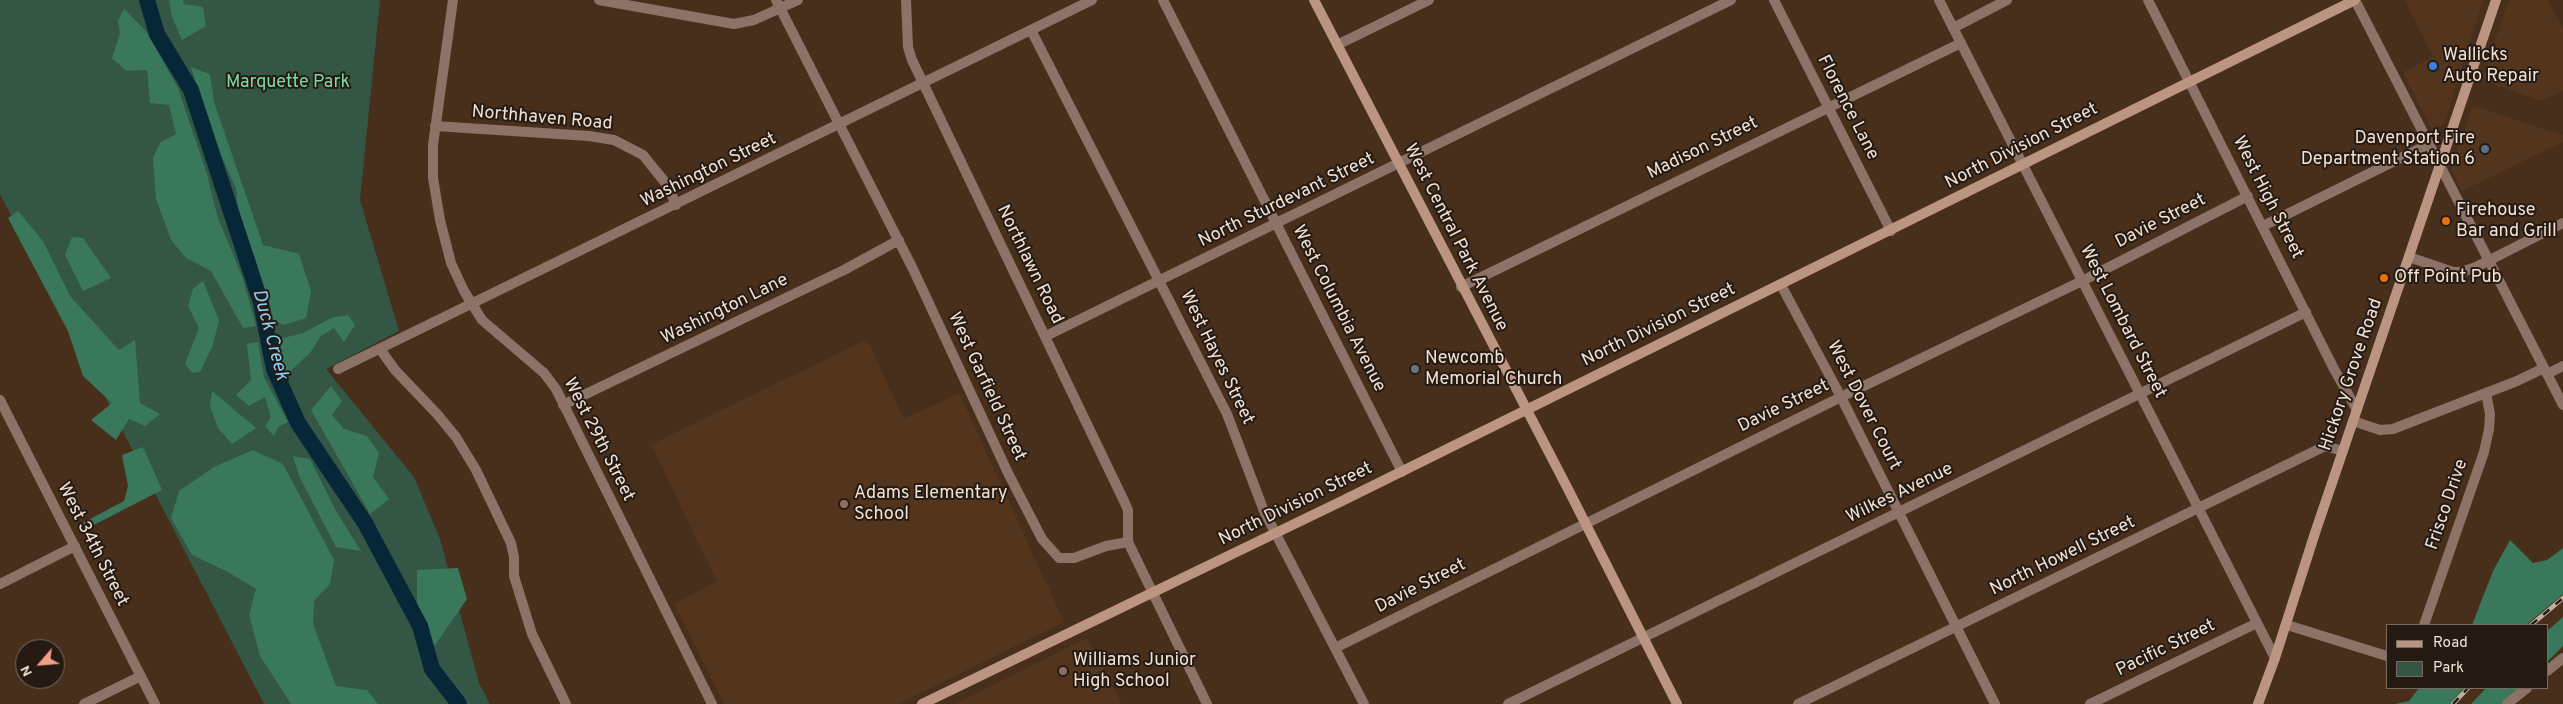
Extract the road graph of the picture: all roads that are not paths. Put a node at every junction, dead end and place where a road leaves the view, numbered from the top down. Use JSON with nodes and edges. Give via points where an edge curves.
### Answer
{"nodes":[{"id":1,"x":453,"y":0,"type":"edge"},
{"id":2,"x":599,"y":0,"type":"edge"},
{"id":3,"x":798,"y":0,"type":"edge"},
{"id":4,"x":906,"y":0,"type":"edge"},
{"id":5,"x":1092,"y":0,"type":"edge"},
{"id":6,"x":1163,"y":0,"type":"edge"},
{"id":7,"x":1314,"y":0,"type":"edge"},
{"id":8,"x":1429,"y":0,"type":"edge"},
{"id":9,"x":1731,"y":0,"type":"edge"},
{"id":10,"x":1774,"y":0,"type":"edge"},
{"id":11,"x":1939,"y":0,"type":"edge"},
{"id":12,"x":2007,"y":0,"type":"edge"},
{"id":13,"x":2148,"y":0,"type":"edge"},
{"id":14,"x":2355,"y":0,"type":"edge"},
{"id":15,"x":2496,"y":0,"type":"edge"},
{"id":16,"x":778,"y":4,"type":"edge"},
{"id":17,"x":1953,"y":28,"type":"junction"},
{"id":18,"x":1030,"y":30,"type":"junction"},
{"id":19,"x":1961,"y":43,"type":"junction"},
{"id":20,"x":1337,"y":45,"type":"junction"},
{"id":21,"x":2189,"y":81,"type":"junction"},
{"id":22,"x":923,"y":83,"type":"junction"},
{"id":23,"x":1828,"y":106,"type":"junction"},
{"id":24,"x":840,"y":124,"type":"junction"},
{"id":25,"x":435,"y":126,"type":"junction"},
{"id":26,"x":2429,"y":144,"type":"junction"},
{"id":27,"x":1398,"y":164,"type":"junction"},
{"id":28,"x":2023,"y":165,"type":"junction"},
{"id":29,"x":2440,"y":165,"type":"junction"},
{"id":30,"x":2248,"y":196,"type":"junction"},
{"id":31,"x":676,"y":205,"type":"junction"},
{"id":32,"x":2563,"y":223,"type":"edge"},
{"id":33,"x":1276,"y":224,"type":"junction"},
{"id":34,"x":2263,"y":226,"type":"junction"},
{"id":35,"x":1891,"y":231,"type":"junction"},
{"id":36,"x":899,"y":240,"type":"junction"},
{"id":37,"x":2409,"y":257,"type":"junction"},
{"id":38,"x":2490,"y":261,"type":"junction"},
{"id":39,"x":1160,"y":281,"type":"junction"},
{"id":40,"x":2082,"y":281,"type":"junction"},
{"id":41,"x":1781,"y":285,"type":"junction"},
{"id":42,"x":1461,"y":287,"type":"junction"},
{"id":43,"x":473,"y":304,"type":"junction"},
{"id":44,"x":2306,"y":312,"type":"junction"},
{"id":45,"x":1046,"y":336,"type":"junction"},
{"id":46,"x":380,"y":349,"type":"junction"},
{"id":47,"x":2563,"y":366,"type":"edge"},
{"id":48,"x":338,"y":369,"type":"dead end"},
{"id":49,"x":2546,"y":371,"type":"junction"},
{"id":50,"x":2486,"y":393,"type":"junction"},
{"id":51,"x":2141,"y":395,"type":"junction"},
{"id":52,"x":1840,"y":397,"type":"junction"},
{"id":53,"x":0,"y":400,"type":"edge"},
{"id":54,"x":563,"y":405,"type":"junction"},
{"id":55,"x":2563,"y":405,"type":"edge"},
{"id":56,"x":1525,"y":409,"type":"junction"},
{"id":57,"x":2357,"y":410,"type":"junction"},
{"id":58,"x":4,"y":419,"type":"edge"},
{"id":59,"x":2353,"y":421,"type":"junction"},
{"id":60,"x":2343,"y":451,"type":"junction"},
{"id":61,"x":1402,"y":472,"type":"junction"},
{"id":62,"x":2198,"y":510,"type":"junction"},
{"id":63,"x":1899,"y":512,"type":"junction"},
{"id":64,"x":1585,"y":523,"type":"junction"},
{"id":65,"x":1276,"y":533,"type":"junction"},
{"id":66,"x":1128,"y":542,"type":"junction"},
{"id":67,"x":75,"y":546,"type":"junction"},
{"id":68,"x":0,"y":584,"type":"edge"},
{"id":69,"x":1152,"y":592,"type":"junction"},
{"id":70,"x":2256,"y":623,"type":"junction"},
{"id":71,"x":2424,"y":624,"type":"edge"},
{"id":72,"x":2286,"y":625,"type":"junction"},
{"id":73,"x":1956,"y":626,"type":"junction"},
{"id":74,"x":1643,"y":638,"type":"junction"},
{"id":75,"x":1335,"y":648,"type":"junction"},
{"id":76,"x":2386,"y":656,"type":"edge"},
{"id":77,"x":2275,"y":658,"type":"junction"},
{"id":78,"x":2563,"y":658,"type":"edge"},
{"id":79,"x":2548,"y":670,"type":"edge"},
{"id":80,"x":141,"y":676,"type":"junction"},
{"id":81,"x":2526,"y":689,"type":"edge"},
{"id":82,"x":84,"y":704,"type":"edge"},
{"id":83,"x":155,"y":704,"type":"edge"},
{"id":84,"x":566,"y":704,"type":"edge"},
{"id":85,"x":712,"y":704,"type":"edge"},
{"id":86,"x":922,"y":704,"type":"edge"},
{"id":87,"x":1207,"y":704,"type":"edge"},
{"id":88,"x":1364,"y":704,"type":"edge"},
{"id":89,"x":1508,"y":704,"type":"edge"},
{"id":90,"x":1677,"y":704,"type":"edge"},
{"id":91,"x":1798,"y":704,"type":"edge"},
{"id":92,"x":1995,"y":704,"type":"edge"},
{"id":93,"x":2090,"y":704,"type":"edge"},
{"id":94,"x":2258,"y":704,"type":"edge"},
{"id":95,"x":2507,"y":704,"type":"edge"}],
"edges":[{"from":1,"to":25,"type":"street","name":"West 29th Street"},
{"from":2,"to":16,"type":"street","via":[[734,24],[754,20]]},
{"from":3,"to":16,"type":"street"},
{"from":4,"to":22,"type":"street","name":"Northlawn Road","via":[[908,47]]},
{"from":5,"to":18,"type":"street","name":"Washington Street"},
{"from":6,"to":33,"type":"street","name":"West Columbia Avenue"},
{"from":7,"to":20,"type":"main road","name":"West Central Park Avenue"},
{"from":8,"to":20,"type":"street"},
{"from":9,"to":27,"type":"street","name":"North Sturdevant Street"},
{"from":10,"to":23,"type":"street","name":"Florence Lane"},
{"from":11,"to":17,"type":"street","name":"West Lombard Street"},
{"from":12,"to":17,"type":"street"},
{"from":13,"to":21,"type":"street","name":"West High Street"},
{"from":14,"to":21,"type":"main road","name":"North Division Street"},
{"from":14,"to":26,"type":"street"},
{"from":15,"to":29,"type":"main road","name":"Hickory Grove Road"},
{"from":16,"to":24,"type":"street","name":"West Garfield Street"},
{"from":17,"to":19,"type":"street","name":"West Lombard Street"},
{"from":18,"to":22,"type":"street","name":"Washington Street"},
{"from":18,"to":39,"type":"street","name":"West Hayes Street"},
{"from":19,"to":23,"type":"street","name":"Madison Street"},
{"from":19,"to":28,"type":"street","name":"West Lombard Street"},
{"from":20,"to":27,"type":"main road","name":"West Central Park Avenue"},
{"from":21,"to":28,"type":"main road","name":"North Division Street"},
{"from":21,"to":30,"type":"street","name":"West High Street"},
{"from":22,"to":24,"type":"street","name":"Washington Street"},
{"from":22,"to":45,"type":"street","name":"Northlawn Road"},
{"from":23,"to":35,"type":"street","name":"Florence Lane"},
{"from":23,"to":42,"type":"street","name":"Madison Street"},
{"from":24,"to":31,"type":"street","name":"Washington Street"},
{"from":24,"to":36,"type":"street","name":"West Garfield Street"},
{"from":25,"to":31,"type":"street","name":"Northhaven Road","via":[[614,140],[643,155],[668,186]]},
{"from":25,"to":43,"type":"street","name":"West 29th Street","via":[[433,178],[440,220],[451,263]]},
{"from":26,"to":29,"type":"street"},
{"from":26,"to":34,"type":"street"},
{"from":27,"to":33,"type":"street","name":"North Sturdevant Street"},
{"from":27,"to":42,"type":"main road","name":"West Central Park Avenue"},
{"from":28,"to":35,"type":"main road","name":"North Division Street"},
{"from":28,"to":40,"type":"street","name":"West Lombard Street"},
{"from":29,"to":37,"type":"main road","name":"Hickory Grove Road"},
{"from":29,"to":38,"type":"street"},
{"from":30,"to":34,"type":"street","name":"West High Street"},
{"from":30,"to":40,"type":"street","name":"Davie Street"},
{"from":31,"to":43,"type":"street","name":"Washington Street"},
{"from":32,"to":38,"type":"street"},
{"from":33,"to":39,"type":"street","name":"North Sturdevant Street"},
{"from":33,"to":61,"type":"street","name":"West Columbia Avenue"},
{"from":34,"to":44,"type":"street","name":"West High Street"},
{"from":35,"to":41,"type":"main road","name":"North Division Street"},
{"from":36,"to":54,"type":"street","name":"Washington Lane","via":[[844,270]]},
{"from":36,"to":66,"type":"street","name":"West Garfield Street","via":[[1008,473],[1051,551],[1059,558],[1074,558]]},
{"from":37,"to":38,"type":"street","via":[[2453,272]]},
{"from":37,"to":57,"type":"main road","name":"Hickory Grove Road"},
{"from":38,"to":49,"type":"street"},
{"from":39,"to":45,"type":"street","name":"North Sturdevant Street"},
{"from":39,"to":65,"type":"street","name":"West Hayes Street","via":[[1227,414],[1251,480]]},
{"from":40,"to":51,"type":"street","name":"West Lombard Street"},
{"from":40,"to":52,"type":"street","name":"Davie Street"},
{"from":41,"to":52,"type":"street","name":"West Dover Court"},
{"from":41,"to":56,"type":"main road","name":"North Division Street"},
{"from":42,"to":56,"type":"main road","name":"West Central Park Avenue"},
{"from":43,"to":46,"type":"street","name":"Washington Street"},
{"from":43,"to":54,"type":"street","name":"West 29th Street","via":[[482,320],[544,373]]},
{"from":44,"to":51,"type":"street","name":"Wilkes Avenue"},
{"from":44,"to":57,"type":"street","name":"West High Street"},
{"from":45,"to":66,"type":"street","name":"Northlawn Road","via":[[1128,510]]},
{"from":46,"to":48,"type":"street","name":"Washington Street"},
{"from":46,"to":84,"type":"street","via":[[394,370],[456,437],[476,470],[511,543],[514,576],[532,634]]},
{"from":47,"to":49,"type":"street"},
{"from":49,"to":50,"type":"street"},
{"from":49,"to":55,"type":"street"},
{"from":50,"to":59,"type":"street","via":[[2392,429],[2380,430]]},
{"from":50,"to":71,"type":"street","name":"Frisco Drive","via":[[2490,414],[2485,446]]},
{"from":51,"to":62,"type":"street","name":"West Lombard Street"},
{"from":51,"to":63,"type":"street","name":"Wilkes Avenue"},
{"from":52,"to":63,"type":"street","name":"West Dover Court"},
{"from":52,"to":64,"type":"street","name":"Davie Street"},
{"from":53,"to":58,"type":"street","name":"West 34th Street"},
{"from":54,"to":85,"type":"street","name":"West 29th Street"},
{"from":56,"to":61,"type":"main road","name":"North Division Street"},
{"from":56,"to":64,"type":"main road","name":"West Central Park Avenue"},
{"from":57,"to":59,"type":"main road","name":"Hickory Grove Road"},
{"from":58,"to":67,"type":"street","name":"West 34th Street"},
{"from":59,"to":60,"type":"main road","name":"Hickory Grove Road"},
{"from":60,"to":62,"type":"street","name":"North Howell Street","via":[[2325,446]]},
{"from":60,"to":72,"type":"main road","name":"Hickory Grove Road"},
{"from":61,"to":65,"type":"main road","name":"North Division Street"},
{"from":62,"to":70,"type":"street","name":"West Lombard Street"},
{"from":62,"to":73,"type":"street","name":"North Howell Street"},
{"from":63,"to":73,"type":"street","name":"West Dover Court"},
{"from":63,"to":74,"type":"street","name":"Wilkes Avenue"},
{"from":64,"to":74,"type":"main road","name":"West Central Park Avenue"},
{"from":64,"to":75,"type":"street","name":"Davie Street"},
{"from":65,"to":69,"type":"main road","name":"North Division Street"},
{"from":65,"to":75,"type":"street","name":"West Hayes Street"},
{"from":66,"to":69,"type":"street"},
{"from":67,"to":68,"type":"street"},
{"from":67,"to":80,"type":"street","name":"West 34th Street"},
{"from":69,"to":86,"type":"main road","name":"North Division Street"},
{"from":69,"to":87,"type":"street"},
{"from":70,"to":77,"type":"street","name":"West Lombard Street"},
{"from":70,"to":93,"type":"street","name":"Pacific Street"},
{"from":72,"to":76,"type":"street"},
{"from":72,"to":77,"type":"main road","name":"Hickory Grove Road"},
{"from":73,"to":91,"type":"street","name":"North Howell Street"},
{"from":73,"to":92,"type":"street","name":"West Dover Court"},
{"from":74,"to":89,"type":"street","name":"Wilkes Avenue"},
{"from":74,"to":90,"type":"main road","name":"West Central Park Avenue"},
{"from":75,"to":88,"type":"street","name":"West Hayes Street"},
{"from":77,"to":94,"type":"main road","name":"Hickory Grove Road"},
{"from":78,"to":79,"type":"street"},
{"from":80,"to":82,"type":"street"},
{"from":80,"to":83,"type":"street","name":"West 34th Street"},
{"from":81,"to":95,"type":"street"}]}
